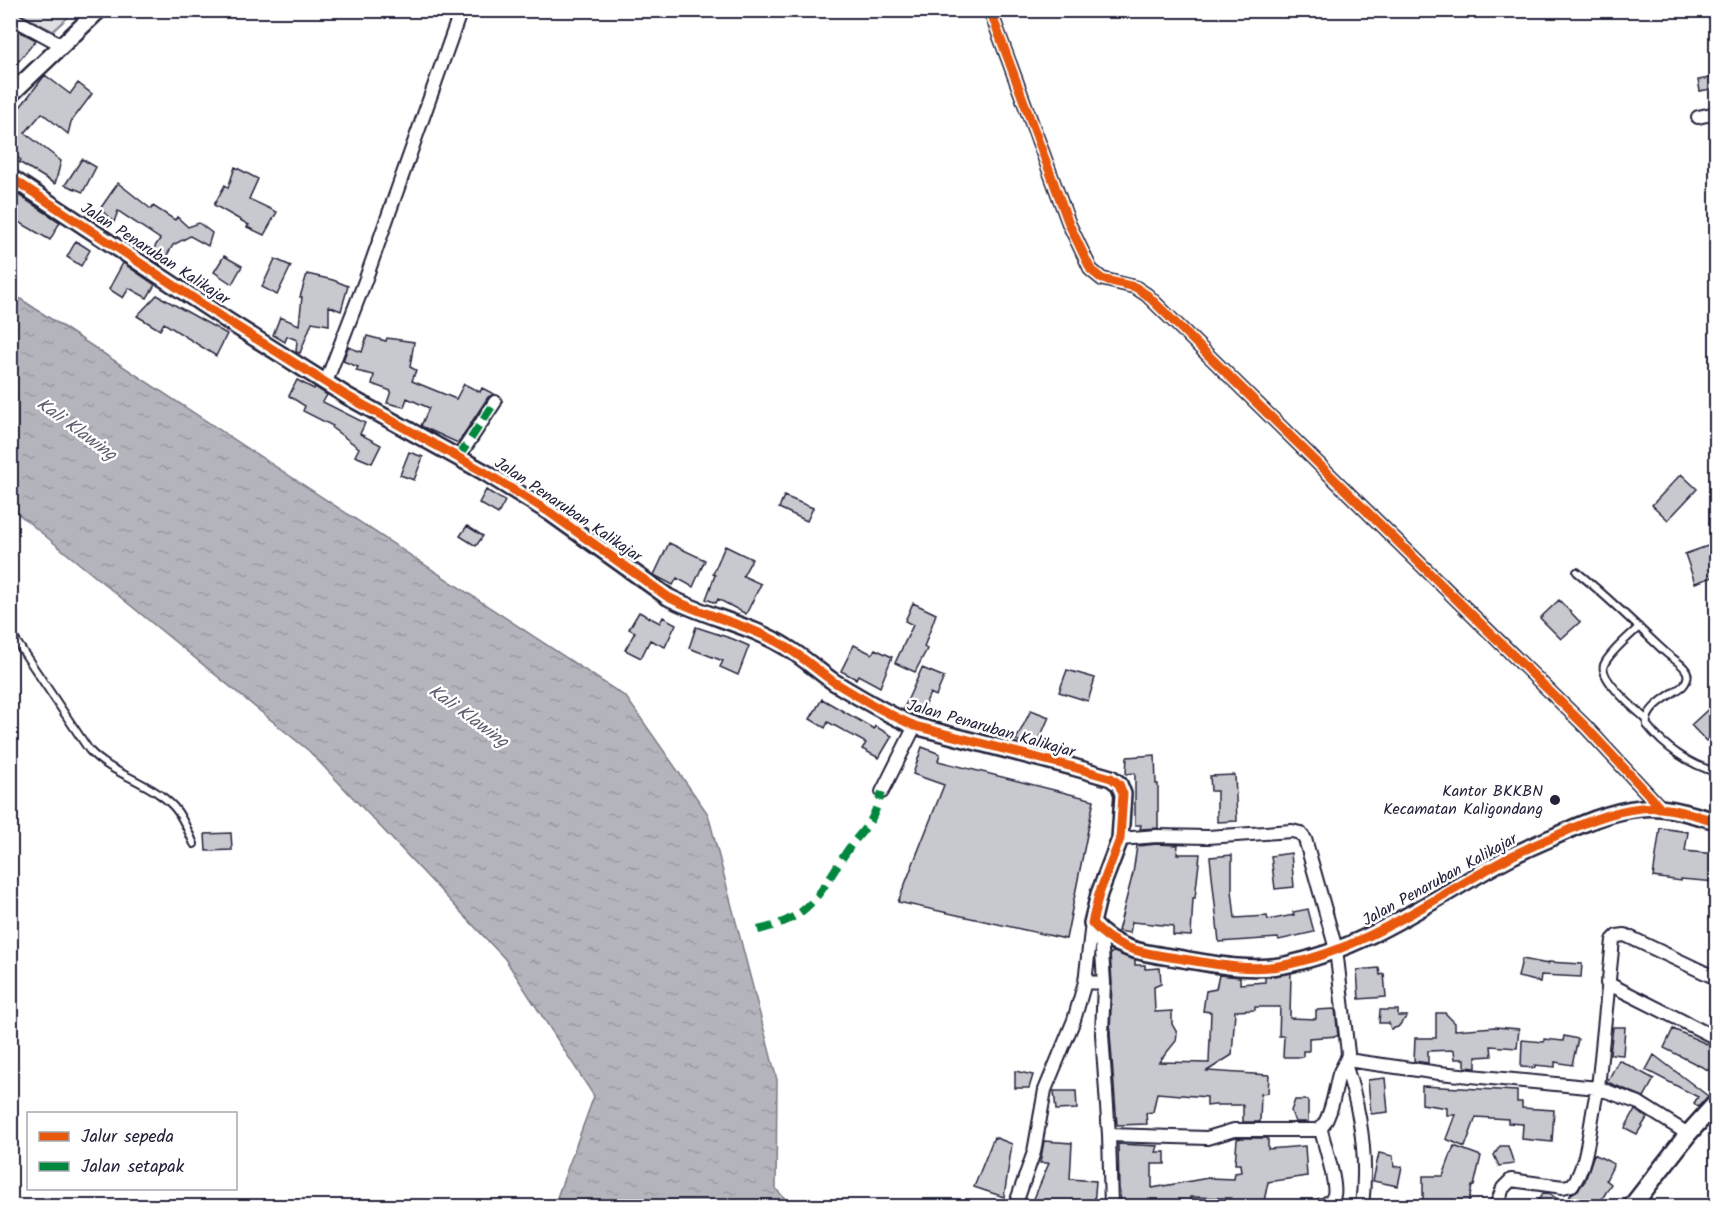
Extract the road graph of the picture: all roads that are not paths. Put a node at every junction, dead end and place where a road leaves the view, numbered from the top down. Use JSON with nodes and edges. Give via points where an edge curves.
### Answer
{"nodes":[{"id":1,"x":99,"y":10,"type":"edge"},
{"id":2,"x":461,"y":10,"type":"edge"},
{"id":3,"x":990,"y":10,"type":"edge"},
{"id":4,"x":10,"y":17,"type":"edge"},
{"id":5,"x":62,"y":45,"type":"junction"},
{"id":6,"x":10,"y":95,"type":"edge"},
{"id":7,"x":1716,"y":113,"type":"edge"},
{"id":8,"x":1698,"y":117,"type":"dead end"},
{"id":9,"x":10,"y":177,"type":"edge"},
{"id":10,"x":326,"y":382,"type":"junction"},
{"id":11,"x":495,"y":402,"type":"dead end"},
{"id":12,"x":458,"y":458,"type":"junction"},
{"id":13,"x":1577,"y":572,"type":"dead end"},
{"id":14,"x":1639,"y":627,"type":"junction"},
{"id":15,"x":10,"y":632,"type":"edge"},
{"id":16,"x":1646,"y":719,"type":"junction"},
{"id":17,"x":915,"y":726,"type":"junction"},
{"id":18,"x":1716,"y":772,"type":"edge"},
{"id":19,"x":882,"y":792,"type":"dead end"},
{"id":20,"x":1661,"y":808,"type":"junction"},
{"id":21,"x":1716,"y":821,"type":"edge"},
{"id":22,"x":1120,"y":839,"type":"junction"},
{"id":23,"x":194,"y":844,"type":"dead end"},
{"id":24,"x":1096,"y":928,"type":"junction"},
{"id":25,"x":1336,"y":949,"type":"junction"},
{"id":26,"x":1716,"y":978,"type":"edge"},
{"id":27,"x":1085,"y":982,"type":"junction"},
{"id":28,"x":1104,"y":983,"type":"junction"},
{"id":29,"x":1607,"y":983,"type":"junction"},
{"id":30,"x":1716,"y":1038,"type":"edge"},
{"id":31,"x":1346,"y":1062,"type":"junction"},
{"id":32,"x":1598,"y":1088,"type":"junction"},
{"id":33,"x":1716,"y":1103,"type":"edge"},
{"id":34,"x":1321,"y":1130,"type":"junction"},
{"id":35,"x":1688,"y":1134,"type":"junction"},
{"id":36,"x":1109,"y":1135,"type":"junction"},
{"id":37,"x":1015,"y":1206,"type":"edge"},
{"id":38,"x":1111,"y":1206,"type":"edge"},
{"id":39,"x":1320,"y":1206,"type":"edge"},
{"id":40,"x":1362,"y":1206,"type":"edge"},
{"id":41,"x":1496,"y":1206,"type":"edge"},
{"id":42,"x":1632,"y":1206,"type":"edge"}],
"edges":[{"from":1,"to":5,"type":"street"},
{"from":2,"to":10,"type":"street"},
{"from":3,"to":20,"type":"street","via":[[1091,270],[1102,279],[1136,287],[1147,295],[1586,727]]},
{"from":4,"to":5,"type":"street"},
{"from":5,"to":6,"type":"street"},
{"from":7,"to":8,"type":"street"},
{"from":9,"to":10,"type":"street","name":"Jalan Penaruban Kalikajar"},
{"from":10,"to":12,"type":"street","name":"Jalan Penaruban Kalikajar"},
{"from":11,"to":12,"type":"street"},
{"from":12,"to":17,"type":"street","name":"Jalan Penaruban Kalikajar","via":[[549,512],[668,597],[747,626],[786,647],[834,682]]},
{"from":13,"to":14,"type":"lane"},
{"from":14,"to":16,"type":"lane","via":[[1609,658],[1603,670],[1608,681]]},
{"from":14,"to":16,"type":"lane","via":[[1688,675],[1683,686],[1648,712]]},
{"from":15,"to":23,"type":"lane","via":[[89,750],[98,760],[159,794],[174,807]]},
{"from":16,"to":18,"type":"lane","via":[[1651,730],[1686,760]]},
{"from":17,"to":19,"type":"street"},
{"from":17,"to":22,"type":"street","name":"Jalan Penaruban Kalikajar","via":[[1111,778],[1123,794]]},
{"from":20,"to":21,"type":"street","name":"Jalan Penaruban Kalikajar"},
{"from":20,"to":25,"type":"street","name":"Jalan Penaruban Kalikajar","via":[[1610,814],[1570,829],[1510,857],[1370,936]]},
{"from":22,"to":24,"type":"street","name":"Jalan Penaruban Kalikajar","via":[[1099,894]]},
{"from":22,"to":25,"type":"street","via":[[1300,833]]},
{"from":24,"to":25,"type":"street","name":"Jalan Penaruban Kalikajar","via":[[1119,945],[1136,950],[1230,967],[1286,964]]},
{"from":24,"to":27,"type":"street"},
{"from":24,"to":28,"type":"street"},
{"from":25,"to":31,"type":"street"},
{"from":26,"to":29,"type":"street","via":[[1625,935],[1612,940]]},
{"from":27,"to":28,"type":"street"},
{"from":27,"to":37,"type":"street","via":[[1045,1090],[1034,1152]]},
{"from":28,"to":36,"type":"street","via":[[1102,1034]]},
{"from":29,"to":30,"type":"street"},
{"from":29,"to":32,"type":"street"},
{"from":31,"to":32,"type":"street"},
{"from":31,"to":34,"type":"street"},
{"from":31,"to":40,"type":"street","via":[[1356,1096],[1365,1156]]},
{"from":32,"to":35,"type":"street","via":[[1639,1103]]},
{"from":32,"to":41,"type":"street","via":[[1580,1176],[1572,1185],[1563,1186],[1511,1180]]},
{"from":33,"to":35,"type":"main road"},
{"from":34,"to":36,"type":"street","via":[[1234,1130],[1207,1138]]},
{"from":34,"to":39,"type":"street","via":[[1335,1194]]},
{"from":35,"to":42,"type":"main road"},
{"from":36,"to":38,"type":"street"}]}
